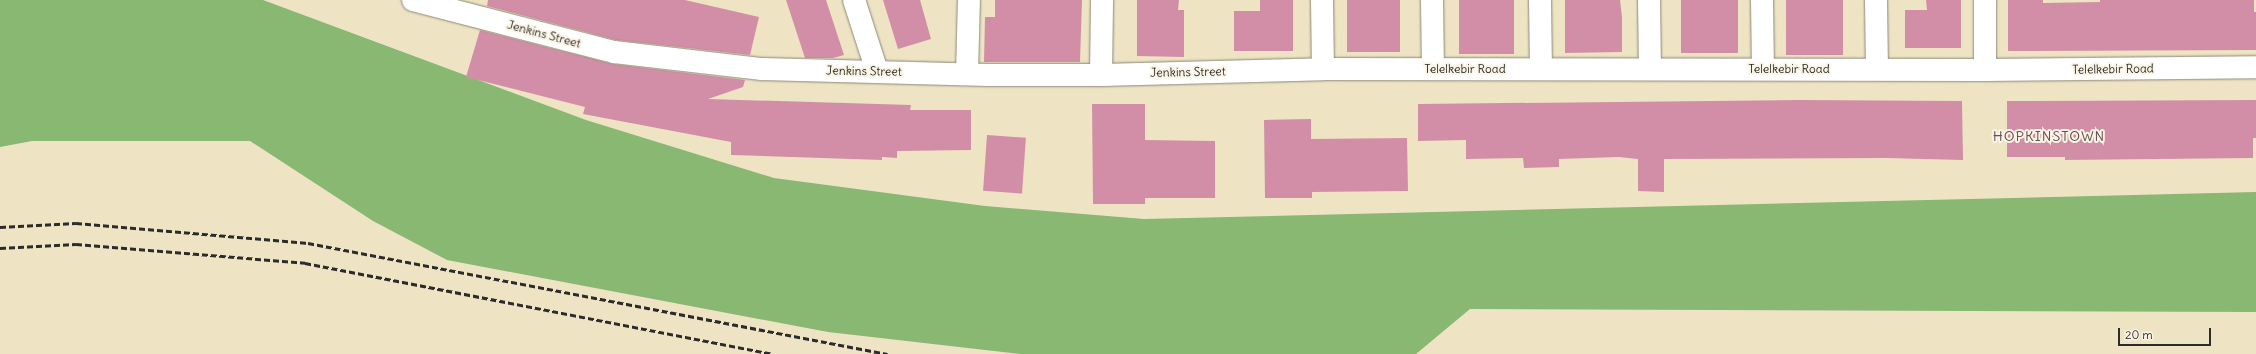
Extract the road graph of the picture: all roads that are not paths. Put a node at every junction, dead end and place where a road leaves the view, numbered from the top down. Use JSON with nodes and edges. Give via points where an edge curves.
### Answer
{"nodes":[{"id":1,"x":414,"y":0,"type":"edge"},
{"id":2,"x":854,"y":0,"type":"edge"},
{"id":3,"x":969,"y":0,"type":"edge"},
{"id":4,"x":1102,"y":0,"type":"edge"},
{"id":5,"x":1322,"y":0,"type":"edge"},
{"id":6,"x":1432,"y":0,"type":"edge"},
{"id":7,"x":1540,"y":0,"type":"edge"},
{"id":8,"x":1649,"y":0,"type":"edge"},
{"id":9,"x":1762,"y":0,"type":"edge"},
{"id":10,"x":1876,"y":0,"type":"edge"},
{"id":11,"x":1985,"y":0,"type":"edge"},
{"id":12,"x":2256,"y":67,"type":"edge"},
{"id":13,"x":1541,"y":68,"type":"junction"},
{"id":14,"x":1323,"y":69,"type":"junction"},
{"id":15,"x":1433,"y":69,"type":"junction"},
{"id":16,"x":1650,"y":69,"type":"junction"},
{"id":17,"x":1763,"y":69,"type":"junction"},
{"id":18,"x":1877,"y":69,"type":"junction"},
{"id":19,"x":877,"y":70,"type":"junction"},
{"id":20,"x":1985,"y":70,"type":"junction"},
{"id":21,"x":968,"y":74,"type":"junction"},
{"id":22,"x":1101,"y":75,"type":"junction"}],
"edges":[{"from":1,"to":19,"type":"street","name":"Jenkins Street","via":[[614,52],[762,69]]},
{"from":2,"to":19,"type":"street"},
{"from":3,"to":21,"type":"street"},
{"from":4,"to":22,"type":"street"},
{"from":5,"to":14,"type":"street"},
{"from":6,"to":15,"type":"street"},
{"from":7,"to":13,"type":"street"},
{"from":8,"to":16,"type":"street"},
{"from":9,"to":17,"type":"street"},
{"from":10,"to":18,"type":"street"},
{"from":11,"to":20,"type":"street"},
{"from":12,"to":20,"type":"street","name":"Telelkebir Road"},
{"from":13,"to":15,"type":"street","name":"Telelkebir Road"},
{"from":13,"to":16,"type":"street","name":"Telelkebir Road"},
{"from":14,"to":15,"type":"street","name":"Telelkebir Road"},
{"from":14,"to":22,"type":"street","name":"Jenkins Street"},
{"from":16,"to":17,"type":"street","name":"Telelkebir Road"},
{"from":17,"to":18,"type":"street","name":"Telelkebir Road"},
{"from":18,"to":20,"type":"street","name":"Telelkebir Road"},
{"from":19,"to":21,"type":"street","name":"Jenkins Street"},
{"from":21,"to":22,"type":"street","name":"Jenkins Street"}]}
